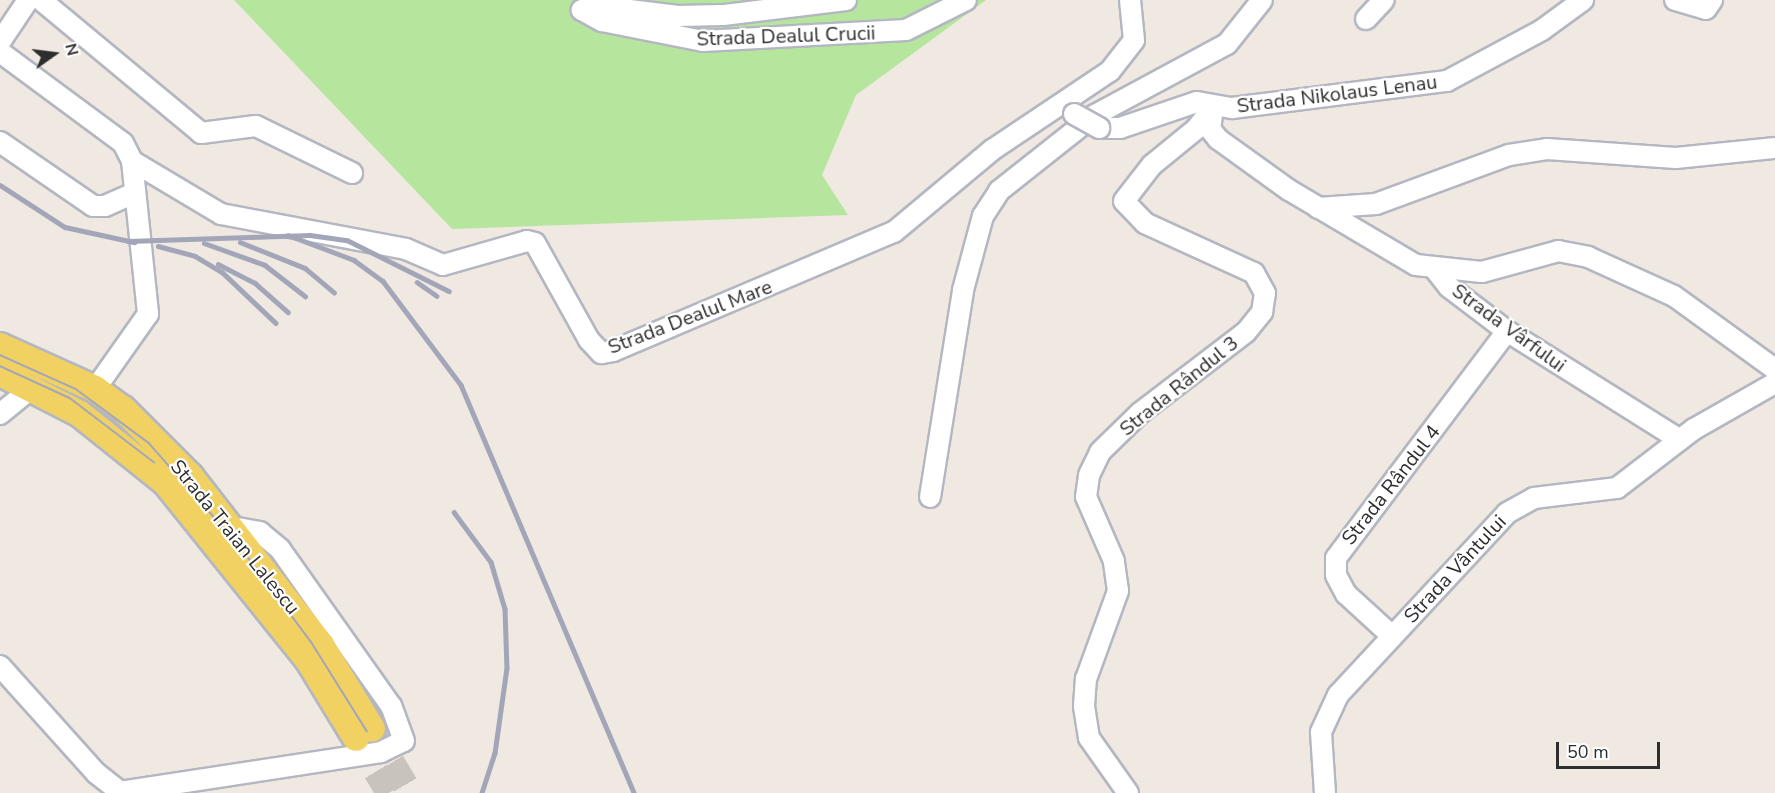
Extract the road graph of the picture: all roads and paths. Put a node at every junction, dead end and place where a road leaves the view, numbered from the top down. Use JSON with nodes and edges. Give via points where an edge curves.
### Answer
{"nodes":[{"id":1,"x":28,"y":0,"type":"edge"},
{"id":2,"x":41,"y":0,"type":"edge"},
{"id":3,"x":846,"y":0,"type":"edge"},
{"id":4,"x":966,"y":0,"type":"edge"},
{"id":5,"x":1130,"y":0,"type":"edge"},
{"id":6,"x":1262,"y":0,"type":"edge"},
{"id":7,"x":1384,"y":0,"type":"edge"},
{"id":8,"x":1583,"y":0,"type":"edge"},
{"id":9,"x":1675,"y":0,"type":"edge"},
{"id":10,"x":1712,"y":0,"type":"edge"},
{"id":11,"x":1366,"y":19,"type":"dead end"},
{"id":12,"x":0,"y":42,"type":"edge"},
{"id":13,"x":0,"y":52,"type":"edge"},
{"id":14,"x":1213,"y":108,"type":"junction"},
{"id":15,"x":1067,"y":111,"type":"junction"},
{"id":16,"x":0,"y":142,"type":"edge"},
{"id":17,"x":1775,"y":148,"type":"edge"},
{"id":18,"x":132,"y":161,"type":"junction"},
{"id":19,"x":352,"y":173,"type":"dead end"},
{"id":20,"x":132,"y":195,"type":"junction"},
{"id":21,"x":1318,"y":208,"type":"junction"},
{"id":22,"x":1434,"y":268,"type":"junction"},
{"id":23,"x":1507,"y":330,"type":"junction"},
{"id":24,"x":0,"y":346,"type":"edge"},
{"id":25,"x":1775,"y":369,"type":"edge"},
{"id":26,"x":0,"y":373,"type":"edge"},
{"id":27,"x":1775,"y":383,"type":"edge"},
{"id":28,"x":33,"y":387,"type":"junction"},
{"id":29,"x":95,"y":389,"type":"junction"},
{"id":30,"x":0,"y":414,"type":"edge"},
{"id":31,"x":1680,"y":440,"type":"junction"},
{"id":32,"x":930,"y":497,"type":"dead end"},
{"id":33,"x":232,"y":527,"type":"junction"},
{"id":34,"x":1392,"y":636,"type":"junction"},
{"id":35,"x":0,"y":666,"type":"edge"},
{"id":36,"x":1128,"y":793,"type":"edge"},
{"id":37,"x":1325,"y":793,"type":"edge"}],
"edges":[{"from":1,"to":12,"type":"street"},
{"from":2,"to":19,"type":"street","via":[[201,133],[256,126]]},
{"from":3,"to":4,"type":"street","name":"Strada Dealul Crucii","via":[[723,15],[678,16],[597,6],[582,10],[602,21],[703,41],[906,30]]},
{"from":5,"to":15,"type":"street","via":[[1134,40],[1110,70]]},
{"from":6,"to":32,"type":"street","via":[[1227,44],[1095,115],[999,191],[983,216],[963,290]]},
{"from":7,"to":11,"type":"street"},
{"from":8,"to":14,"type":"street","name":"Strada Nikolaus Lenau","via":[[1523,41],[1447,81]]},
{"from":9,"to":10,"type":"street","via":[[1706,9]]},
{"from":13,"to":18,"type":"street","via":[[123,143]]},
{"from":14,"to":15,"type":"street","name":"Strada Nikolaus Lenau","bridge":true,"via":[[1197,102],[1120,128],[1099,128]]},
{"from":14,"to":21,"type":"street","name":"Strada Vârfului","via":[[1210,129],[1218,140]]},
{"from":14,"to":36,"type":"street","name":"Strada Rândul 3","via":[[1196,129],[1152,165],[1124,201],[1145,223],[1254,273],[1265,293],[1262,312],[1246,332],[1140,413],[1100,452],[1089,475],[1086,497],[1114,561],[1118,591],[1086,679],[1084,706],[1089,738]]},
{"from":15,"to":18,"type":"street","name":"Strada Dealul Mare","via":[[992,150],[894,232],[683,324],[601,353],[569,308],[535,243],[527,241],[443,265],[406,249],[221,214]]},
{"from":16,"to":20,"type":"street","via":[[93,206],[105,207]]},
{"from":17,"to":21,"type":"street","via":[[1676,158],[1547,150],[1509,155],[1376,204]]},
{"from":18,"to":20,"type":"street"},
{"from":20,"to":29,"type":"street","via":[[150,297],[148,314]]},
{"from":21,"to":22,"type":"street","name":"Strada Vârfului","via":[[1383,248]]},
{"from":22,"to":23,"type":"street","name":"Strada Vârfului","via":[[1449,287]]},
{"from":22,"to":25,"type":"street","via":[[1482,272],[1558,251],[1588,257],[1674,296]]},
{"from":23,"to":31,"type":"street","name":"Strada Vârfului"},
{"from":23,"to":34,"type":"street","name":"Strada Rândul 4","via":[[1336,558],[1336,575],[1346,594]]},
{"from":24,"to":29,"type":"main road","name":"Strada Traian Lalescu"},
{"from":26,"to":28,"type":"main road","name":"Strada Traian Lalescu"},
{"from":27,"to":31,"type":"street","name":"Strada Vântului"},
{"from":28,"to":30,"type":"street"},
{"from":28,"to":33,"type":"main road","name":"Strada Traian Lalescu","via":[[121,441],[166,483],[364,733],[321,645]]},
{"from":29,"to":33,"type":"main road","name":"Strada Traian Lalescu","via":[[157,443]]},
{"from":31,"to":34,"type":"street","name":"Strada Vântului","via":[[1617,488],[1534,498],[1519,504]]},
{"from":33,"to":35,"type":"street","via":[[260,532],[280,549],[391,706],[404,741],[381,752],[120,792],[96,772]]},
{"from":34,"to":37,"type":"street","name":"Strada Vântului","via":[[1326,715],[1321,732]]}]}
